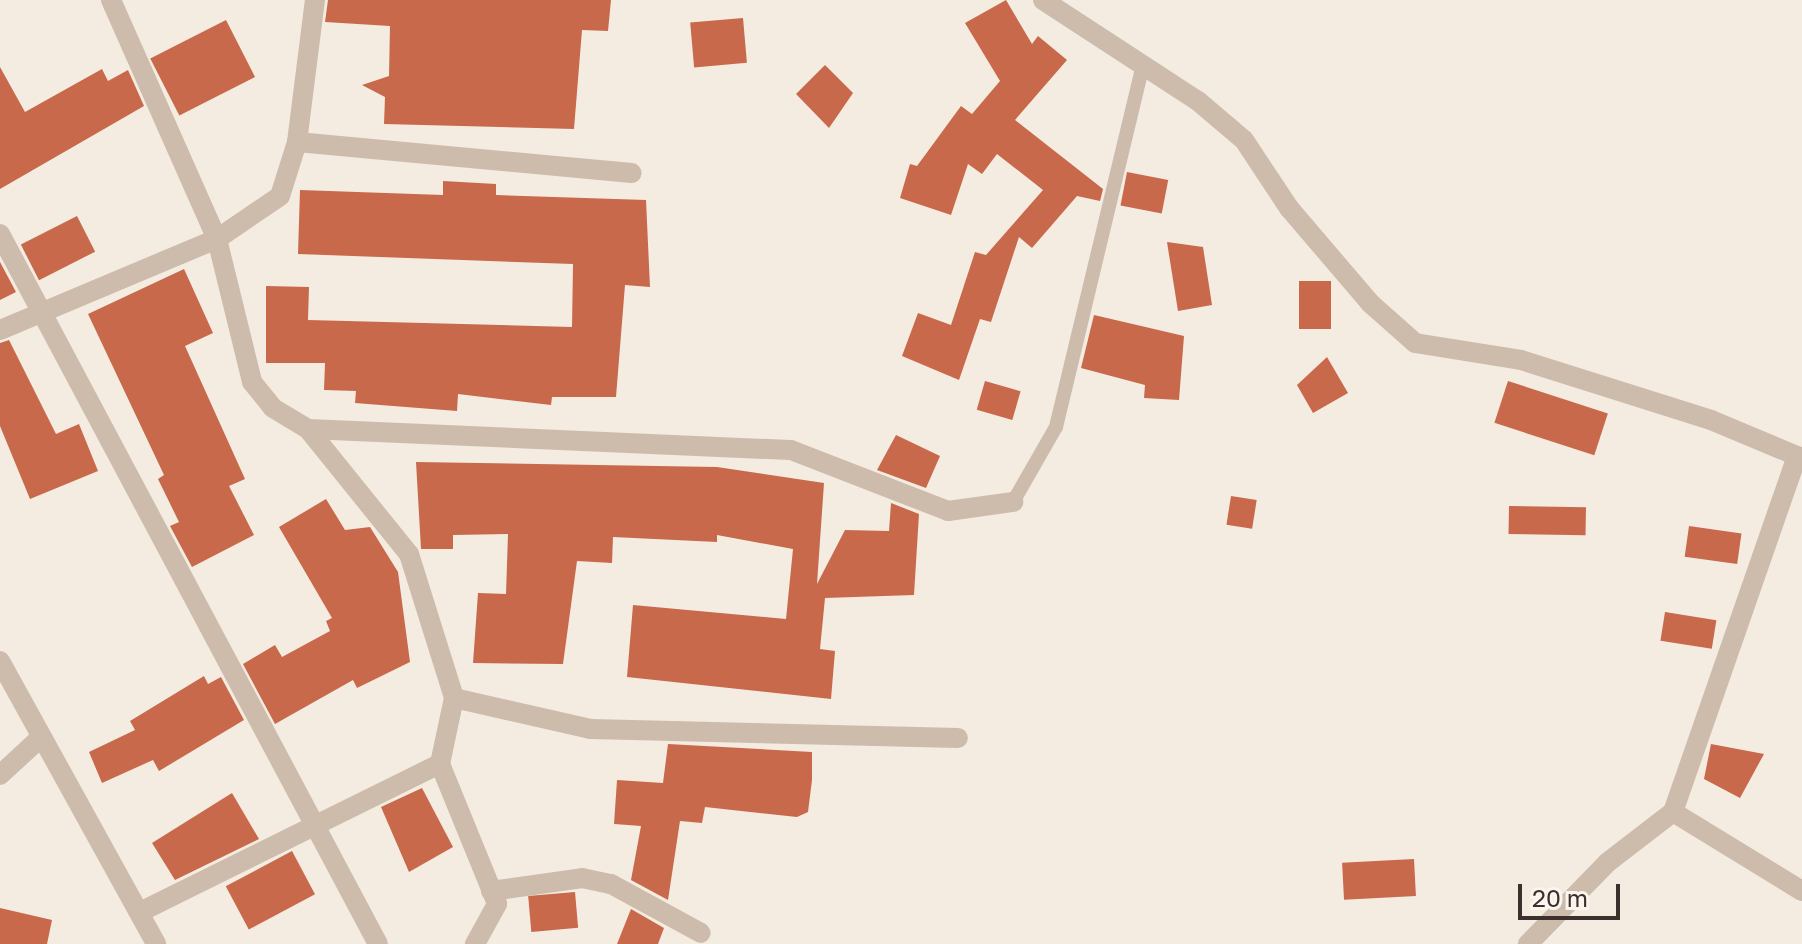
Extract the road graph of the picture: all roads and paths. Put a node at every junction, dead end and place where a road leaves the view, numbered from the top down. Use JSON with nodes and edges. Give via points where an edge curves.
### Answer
{"nodes":[{"id":1,"x":111,"y":0,"type":"edge"},
{"id":2,"x":315,"y":0,"type":"edge"},
{"id":3,"x":1043,"y":0,"type":"edge"},
{"id":4,"x":1143,"y":65,"type":"junction"},
{"id":5,"x":297,"y":142,"type":"junction"},
{"id":6,"x":632,"y":173,"type":"dead end"},
{"id":7,"x":0,"y":234,"type":"edge"},
{"id":8,"x":217,"y":239,"type":"junction"},
{"id":9,"x":38,"y":311,"type":"junction"},
{"id":10,"x":0,"y":330,"type":"edge"},
{"id":11,"x":308,"y":429,"type":"junction"},
{"id":12,"x":1013,"y":502,"type":"joint"},
{"id":13,"x":0,"y":661,"type":"edge"},
{"id":14,"x":454,"y":698,"type":"junction"},
{"id":15,"x":958,"y":738,"type":"dead end"},
{"id":16,"x":39,"y":739,"type":"junction"},
{"id":17,"x":440,"y":764,"type":"junction"},
{"id":18,"x":0,"y":775,"type":"edge"},
{"id":19,"x":1673,"y":812,"type":"junction"},
{"id":20,"x":312,"y":823,"type":"junction"},
{"id":21,"x":491,"y":891,"type":"junction"},
{"id":22,"x":1802,"y":891,"type":"edge"},
{"id":23,"x":140,"y":912,"type":"junction"},
{"id":24,"x":701,"y":933,"type":"dead end"},
{"id":25,"x":156,"y":944,"type":"edge"},
{"id":26,"x":378,"y":944,"type":"edge"},
{"id":27,"x":475,"y":944,"type":"edge"},
{"id":28,"x":1528,"y":944,"type":"edge"}],
"edges":[{"from":1,"to":8,"type":"street"},
{"from":2,"to":5,"type":"street"},
{"from":3,"to":4,"type":"street"},
{"from":4,"to":12,"type":"lane","via":[[1056,427]]},
{"from":4,"to":19,"type":"street","via":[[1244,140],[1289,208],[1370,303],[1415,343],[1521,360],[1791,448],[1796,467]]},
{"from":5,"to":6,"type":"street"},
{"from":5,"to":8,"type":"street","via":[[280,196]]},
{"from":7,"to":9,"type":"street"},
{"from":8,"to":9,"type":"street"},
{"from":8,"to":11,"type":"street","via":[[252,382],[273,408]]},
{"from":9,"to":10,"type":"street"},
{"from":9,"to":20,"type":"street"},
{"from":11,"to":12,"type":"street","via":[[791,450],[948,511]]},
{"from":11,"to":14,"type":"street","via":[[409,554]]},
{"from":13,"to":16,"type":"street"},
{"from":14,"to":15,"type":"street","via":[[536,722],[590,729]]},
{"from":14,"to":17,"type":"street"},
{"from":16,"to":18,"type":"street"},
{"from":16,"to":23,"type":"street"},
{"from":17,"to":20,"type":"street"},
{"from":17,"to":21,"type":"street"},
{"from":19,"to":22,"type":"street"},
{"from":19,"to":28,"type":"street","via":[[1608,862]]},
{"from":20,"to":23,"type":"street"},
{"from":20,"to":26,"type":"street"},
{"from":21,"to":24,"type":"street","via":[[582,878],[611,884]]},
{"from":21,"to":27,"type":"street","via":[[496,915]]},
{"from":23,"to":25,"type":"street"}]}
